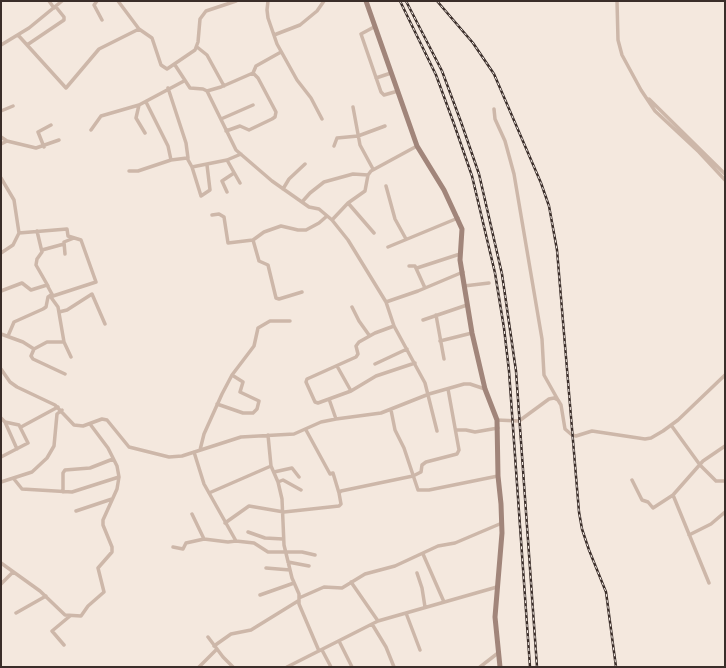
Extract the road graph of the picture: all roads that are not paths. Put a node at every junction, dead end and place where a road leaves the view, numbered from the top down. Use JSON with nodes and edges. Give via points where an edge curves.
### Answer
{"nodes":[{"id":1,"x":49,"y":1,"type":"edge"},
{"id":2,"x":62,"y":1,"type":"edge"},
{"id":3,"x":97,"y":1,"type":"edge"},
{"id":4,"x":118,"y":1,"type":"edge"},
{"id":5,"x":236,"y":1,"type":"edge"},
{"id":6,"x":268,"y":1,"type":"edge"},
{"id":7,"x":324,"y":1,"type":"edge"},
{"id":8,"x":366,"y":1,"type":"edge"},
{"id":9,"x":617,"y":1,"type":"edge"},
{"id":10,"x":55,"y":8,"type":"junction"},
{"id":11,"x":102,"y":20,"type":"dead end"},
{"id":12,"x":374,"y":27,"type":"junction"},
{"id":13,"x":139,"y":29,"type":"junction"},
{"id":14,"x":18,"y":35,"type":"junction"},
{"id":15,"x":274,"y":36,"type":"junction"},
{"id":16,"x":1,"y":45,"type":"edge"},
{"id":17,"x":27,"y":45,"type":"junction"},
{"id":18,"x":197,"y":47,"type":"junction"},
{"id":19,"x":282,"y":52,"type":"junction"},
{"id":20,"x":175,"y":65,"type":"junction"},
{"id":21,"x":253,"y":73,"type":"junction"},
{"id":22,"x":391,"y":73,"type":"junction"},
{"id":23,"x":376,"y":78,"type":"junction"},
{"id":24,"x":184,"y":81,"type":"junction"},
{"id":25,"x":224,"y":86,"type":"junction"},
{"id":26,"x":168,"y":88,"type":"junction"},
{"id":27,"x":641,"y":90,"type":"junction"},
{"id":28,"x":206,"y":91,"type":"junction"},
{"id":29,"x":398,"y":91,"type":"junction"},
{"id":30,"x":146,"y":102,"type":"junction"},
{"id":31,"x":139,"y":105,"type":"junction"},
{"id":32,"x":252,"y":105,"type":"dead end"},
{"id":33,"x":13,"y":106,"type":"dead end"},
{"id":34,"x":353,"y":107,"type":"dead end"},
{"id":35,"x":494,"y":109,"type":"dead end"},
{"id":36,"x":1,"y":111,"type":"edge"},
{"id":37,"x":221,"y":119,"type":"junction"},
{"id":38,"x":322,"y":119,"type":"dead end"},
{"id":39,"x":51,"y":125,"type":"dead end"},
{"id":40,"x":385,"y":126,"type":"dead end"},
{"id":41,"x":91,"y":130,"type":"dead end"},
{"id":42,"x":226,"y":131,"type":"junction"},
{"id":43,"x":145,"y":133,"type":"dead end"},
{"id":44,"x":358,"y":136,"type":"junction"},
{"id":45,"x":1,"y":137,"type":"edge"},
{"id":46,"x":60,"y":140,"type":"dead end"},
{"id":47,"x":6,"y":141,"type":"junction"},
{"id":48,"x":1,"y":144,"type":"edge"},
{"id":49,"x":334,"y":146,"type":"dead end"},
{"id":50,"x":417,"y":146,"type":"junction"},
{"id":51,"x":44,"y":147,"type":"junction"},
{"id":52,"x":241,"y":154,"type":"junction"},
{"id":53,"x":188,"y":158,"type":"junction"},
{"id":54,"x":171,"y":160,"type":"junction"},
{"id":55,"x":227,"y":160,"type":"junction"},
{"id":56,"x":206,"y":164,"type":"junction"},
{"id":57,"x":305,"y":164,"type":"dead end"},
{"id":58,"x":192,"y":167,"type":"junction"},
{"id":59,"x":374,"y":169,"type":"junction"},
{"id":60,"x":130,"y":171,"type":"dead end"},
{"id":61,"x":234,"y":173,"type":"junction"},
{"id":62,"x":725,"y":174,"type":"edge"},
{"id":63,"x":368,"y":175,"type":"junction"},
{"id":64,"x":1,"y":178,"type":"edge"},
{"id":65,"x":725,"y":180,"type":"edge"},
{"id":66,"x":240,"y":182,"type":"dead end"},
{"id":67,"x":386,"y":186,"type":"dead end"},
{"id":68,"x":283,"y":188,"type":"junction"},
{"id":69,"x":227,"y":192,"type":"dead end"},
{"id":70,"x":302,"y":202,"type":"junction"},
{"id":71,"x":348,"y":203,"type":"junction"},
{"id":72,"x":212,"y":215,"type":"dead end"},
{"id":73,"x":327,"y":216,"type":"junction"},
{"id":74,"x":458,"y":218,"type":"junction"},
{"id":75,"x":332,"y":220,"type":"junction"},
{"id":76,"x":38,"y":231,"type":"junction"},
{"id":77,"x":19,"y":232,"type":"junction"},
{"id":78,"x":374,"y":233,"type":"dead end"},
{"id":79,"x":74,"y":238,"type":"junction"},
{"id":80,"x":406,"y":239,"type":"junction"},
{"id":81,"x":253,"y":240,"type":"junction"},
{"id":82,"x":64,"y":244,"type":"junction"},
{"id":83,"x":388,"y":247,"type":"dead end"},
{"id":84,"x":42,"y":250,"type":"junction"},
{"id":85,"x":1,"y":253,"type":"edge"},
{"id":86,"x":65,"y":254,"type":"dead end"},
{"id":87,"x":460,"y":254,"type":"junction"},
{"id":88,"x":409,"y":266,"type":"dead end"},
{"id":89,"x":417,"y":268,"type":"junction"},
{"id":90,"x":463,"y":272,"type":"junction"},
{"id":91,"x":490,"y":283,"type":"dead end"},
{"id":92,"x":48,"y":286,"type":"junction"},
{"id":93,"x":464,"y":286,"type":"junction"},
{"id":94,"x":425,"y":288,"type":"junction"},
{"id":95,"x":1,"y":291,"type":"edge"},
{"id":96,"x":302,"y":292,"type":"dead end"},
{"id":97,"x":50,"y":295,"type":"junction"},
{"id":98,"x":386,"y":302,"type":"junction"},
{"id":99,"x":467,"y":305,"type":"junction"},
{"id":100,"x":352,"y":307,"type":"dead end"},
{"id":101,"x":59,"y":312,"type":"junction"},
{"id":102,"x":436,"y":316,"type":"junction"},
{"id":103,"x":290,"y":320,"type":"dead end"},
{"id":104,"x":423,"y":320,"type":"dead end"},
{"id":105,"x":105,"y":324,"type":"dead end"},
{"id":106,"x":394,"y":326,"type":"junction"},
{"id":107,"x":1,"y":334,"type":"edge"},
{"id":108,"x":472,"y":334,"type":"junction"},
{"id":109,"x":8,"y":336,"type":"junction"},
{"id":110,"x":369,"y":336,"type":"junction"},
{"id":111,"x":440,"y":341,"type":"junction"},
{"id":112,"x":64,"y":342,"type":"junction"},
{"id":113,"x":34,"y":349,"type":"junction"},
{"id":114,"x":407,"y":349,"type":"junction"},
{"id":115,"x":71,"y":358,"type":"dead end"},
{"id":116,"x":444,"y":359,"type":"dead end"},
{"id":117,"x":415,"y":363,"type":"junction"},
{"id":118,"x":375,"y":364,"type":"dead end"},
{"id":119,"x":337,"y":366,"type":"junction"},
{"id":120,"x":2,"y":371,"type":"edge"},
{"id":121,"x":65,"y":374,"type":"dead end"},
{"id":122,"x":232,"y":375,"type":"junction"},
{"id":123,"x":725,"y":375,"type":"edge"},
{"id":124,"x":448,"y":389,"type":"junction"},
{"id":125,"x":485,"y":389,"type":"junction"},
{"id":126,"x":351,"y":391,"type":"junction"},
{"id":127,"x":428,"y":394,"type":"junction"},
{"id":128,"x":329,"y":399,"type":"junction"},
{"id":129,"x":558,"y":400,"type":"junction"},
{"id":130,"x":217,"y":404,"type":"junction"},
{"id":131,"x":60,"y":409,"type":"junction"},
{"id":132,"x":390,"y":410,"type":"junction"},
{"id":133,"x":1,"y":418,"type":"edge"},
{"id":134,"x":336,"y":419,"type":"junction"},
{"id":135,"x":497,"y":420,"type":"junction"},
{"id":136,"x":5,"y":422,"type":"junction"},
{"id":137,"x":90,"y":424,"type":"junction"},
{"id":138,"x":671,"y":425,"type":"junction"},
{"id":139,"x":21,"y":427,"type":"junction"},
{"id":140,"x":498,"y":428,"type":"junction"},
{"id":141,"x":306,"y":430,"type":"junction"},
{"id":142,"x":456,"y":430,"type":"junction"},
{"id":143,"x":437,"y":431,"type":"dead end"},
{"id":144,"x":268,"y":435,"type":"junction"},
{"id":145,"x":725,"y":446,"type":"edge"},
{"id":146,"x":17,"y":449,"type":"junction"},
{"id":147,"x":200,"y":450,"type":"junction"},
{"id":148,"x":194,"y":452,"type":"junction"},
{"id":149,"x":1,"y":457,"type":"edge"},
{"id":150,"x":113,"y":458,"type":"junction"},
{"id":151,"x":700,"y":465,"type":"junction"},
{"id":152,"x":271,"y":466,"type":"junction"},
{"id":153,"x":274,"y":472,"type":"junction"},
{"id":154,"x":413,"y":476,"type":"junction"},
{"id":155,"x":498,"y":476,"type":"junction"},
{"id":156,"x":119,"y":477,"type":"junction"},
{"id":157,"x":299,"y":477,"type":"dead end"},
{"id":158,"x":14,"y":479,"type":"junction"},
{"id":159,"x":632,"y":480,"type":"dead end"},
{"id":160,"x":725,"y":481,"type":"edge"},
{"id":161,"x":1,"y":482,"type":"edge"},
{"id":162,"x":278,"y":482,"type":"junction"},
{"id":163,"x":302,"y":490,"type":"dead end"},
{"id":164,"x":63,"y":492,"type":"junction"},
{"id":165,"x":209,"y":493,"type":"junction"},
{"id":166,"x":339,"y":493,"type":"junction"},
{"id":167,"x":673,"y":495,"type":"junction"},
{"id":168,"x":112,"y":500,"type":"junction"},
{"id":169,"x":76,"y":511,"type":"dead end"},
{"id":170,"x":284,"y":512,"type":"junction"},
{"id":171,"x":725,"y":512,"type":"edge"},
{"id":172,"x":192,"y":514,"type":"dead end"},
{"id":173,"x":225,"y":523,"type":"junction"},
{"id":174,"x":502,"y":523,"type":"junction"},
{"id":175,"x":248,"y":532,"type":"dead end"},
{"id":176,"x":689,"y":535,"type":"junction"},
{"id":177,"x":204,"y":539,"type":"junction"},
{"id":178,"x":283,"y":539,"type":"junction"},
{"id":179,"x":236,"y":541,"type":"junction"},
{"id":180,"x":173,"y":547,"type":"dead end"},
{"id":181,"x":286,"y":552,"type":"junction"},
{"id":182,"x":423,"y":554,"type":"junction"},
{"id":183,"x":315,"y":555,"type":"dead end"},
{"id":184,"x":288,"y":562,"type":"junction"},
{"id":185,"x":1,"y":563,"type":"edge"},
{"id":186,"x":309,"y":566,"type":"dead end"},
{"id":187,"x":266,"y":568,"type":"dead end"},
{"id":188,"x":290,"y":570,"type":"junction"},
{"id":189,"x":13,"y":572,"type":"junction"},
{"id":190,"x":417,"y":573,"type":"dead end"},
{"id":191,"x":351,"y":582,"type":"junction"},
{"id":192,"x":709,"y":583,"type":"dead end"},
{"id":193,"x":1,"y":584,"type":"edge"},
{"id":194,"x":294,"y":584,"type":"junction"},
{"id":195,"x":497,"y":587,"type":"junction"},
{"id":196,"x":46,"y":596,"type":"junction"},
{"id":197,"x":260,"y":596,"type":"dead end"},
{"id":198,"x":298,"y":600,"type":"junction"},
{"id":199,"x":444,"y":602,"type":"junction"},
{"id":200,"x":425,"y":607,"type":"junction"},
{"id":201,"x":16,"y":613,"type":"dead end"},
{"id":202,"x":406,"y":613,"type":"junction"},
{"id":203,"x":70,"y":616,"type":"junction"},
{"id":204,"x":378,"y":621,"type":"junction"},
{"id":205,"x":372,"y":624,"type":"junction"},
{"id":206,"x":208,"y":637,"type":"dead end"},
{"id":207,"x":339,"y":641,"type":"junction"},
{"id":208,"x":64,"y":645,"type":"dead end"},
{"id":209,"x":216,"y":648,"type":"junction"},
{"id":210,"x":420,"y":650,"type":"dead end"},
{"id":211,"x":320,"y":651,"type":"junction"},
{"id":212,"x":498,"y":653,"type":"junction"},
{"id":213,"x":199,"y":667,"type":"edge"},
{"id":214,"x":234,"y":667,"type":"edge"},
{"id":215,"x":287,"y":667,"type":"edge"},
{"id":216,"x":331,"y":667,"type":"edge"},
{"id":217,"x":352,"y":667,"type":"edge"},
{"id":218,"x":390,"y":667,"type":"edge"},
{"id":219,"x":394,"y":667,"type":"edge"},
{"id":220,"x":480,"y":667,"type":"edge"},
{"id":221,"x":500,"y":667,"type":"edge"}],
"edges":[{"from":1,"to":10,"type":"street"},
{"from":2,"to":10,"type":"street"},
{"from":3,"to":11,"type":"street","via":[[94,5]]},
{"from":4,"to":13,"type":"street"},
{"from":5,"to":18,"type":"street","via":[[211,9],[202,15]]},
{"from":6,"to":15,"type":"street","via":[[267,10]]},
{"from":7,"to":15,"type":"street","via":[[300,25]]},
{"from":8,"to":12,"type":"main road"},
{"from":9,"to":27,"type":"street","via":[[618,40],[622,55]]},
{"from":10,"to":14,"type":"street"},
{"from":10,"to":17,"type":"street","via":[[64,20]]},
{"from":12,"to":22,"type":"main road"},
{"from":12,"to":23,"type":"street","via":[[361,34]]},
{"from":13,"to":17,"type":"street","via":[[98,49],[66,88]]},
{"from":13,"to":20,"type":"street","via":[[152,38],[162,67],[167,69]]},
{"from":14,"to":16,"type":"street"},
{"from":14,"to":17,"type":"street"},
{"from":15,"to":19,"type":"street"},
{"from":18,"to":20,"type":"street"},
{"from":18,"to":25,"type":"street","via":[[207,55]]},
{"from":19,"to":21,"type":"street","via":[[256,66]]},
{"from":19,"to":38,"type":"street"},
{"from":20,"to":24,"type":"street"},
{"from":21,"to":25,"type":"street"},
{"from":21,"to":42,"type":"street","via":[[277,114],[249,130],[240,126]]},
{"from":22,"to":23,"type":"street"},
{"from":22,"to":29,"type":"main road"},
{"from":23,"to":29,"type":"street","via":[[383,94]]},
{"from":24,"to":26,"type":"street"},
{"from":24,"to":28,"type":"street","via":[[190,88]]},
{"from":25,"to":28,"type":"street"},
{"from":26,"to":30,"type":"street"},
{"from":26,"to":53,"type":"street","via":[[186,143]]},
{"from":27,"to":62,"type":"street"},
{"from":27,"to":65,"type":"street","via":[[655,111]]},
{"from":28,"to":37,"type":"street"},
{"from":29,"to":50,"type":"main road"},
{"from":30,"to":31,"type":"street"},
{"from":30,"to":54,"type":"street","via":[[168,146]]},
{"from":31,"to":41,"type":"street","via":[[101,116]]},
{"from":31,"to":43,"type":"street","via":[[136,118]]},
{"from":32,"to":37,"type":"street"},
{"from":33,"to":36,"type":"street"},
{"from":34,"to":44,"type":"street"},
{"from":35,"to":129,"type":"street","via":[[514,174],[542,339],[544,375]]},
{"from":37,"to":42,"type":"street"},
{"from":39,"to":51,"type":"street","via":[[38,132]]},
{"from":40,"to":44,"type":"street"},
{"from":42,"to":52,"type":"street","via":[[232,145]]},
{"from":44,"to":49,"type":"street","via":[[337,138]]},
{"from":44,"to":59,"type":"street","via":[[364,154]]},
{"from":45,"to":47,"type":"street"},
{"from":46,"to":51,"type":"street"},
{"from":47,"to":48,"type":"street"},
{"from":47,"to":51,"type":"street","via":[[30,148]]},
{"from":50,"to":59,"type":"street"},
{"from":50,"to":74,"type":"main road"},
{"from":52,"to":55,"type":"street"},
{"from":52,"to":68,"type":"street"},
{"from":53,"to":54,"type":"street"},
{"from":53,"to":58,"type":"street"},
{"from":54,"to":60,"type":"street"},
{"from":55,"to":56,"type":"street"},
{"from":55,"to":61,"type":"street"},
{"from":56,"to":58,"type":"street"},
{"from":56,"to":58,"type":"street","via":[[210,190],[201,196]]},
{"from":57,"to":68,"type":"street"},
{"from":59,"to":63,"type":"street"},
{"from":61,"to":66,"type":"street"},
{"from":61,"to":69,"type":"street","via":[[222,180]]},
{"from":63,"to":70,"type":"street","via":[[352,174],[324,182]]},
{"from":63,"to":71,"type":"street","via":[[367,189]]},
{"from":64,"to":77,"type":"street","via":[[14,200]]},
{"from":67,"to":80,"type":"street","via":[[395,219]]},
{"from":68,"to":70,"type":"street"},
{"from":70,"to":73,"type":"street","via":[[309,208],[319,209]]},
{"from":71,"to":75,"type":"street"},
{"from":71,"to":78,"type":"street"},
{"from":72,"to":81,"type":"street","via":[[219,214],[224,217],[228,243]]},
{"from":73,"to":75,"type":"street"},
{"from":73,"to":81,"type":"street","via":[[319,224],[306,230],[281,226],[264,232]]},
{"from":74,"to":80,"type":"street"},
{"from":74,"to":87,"type":"main road","via":[[463,235]]},
{"from":75,"to":98,"type":"street","via":[[348,240]]},
{"from":76,"to":77,"type":"street"},
{"from":76,"to":79,"type":"street","via":[[65,229],[67,235]]},
{"from":76,"to":84,"type":"street"},
{"from":77,"to":85,"type":"street","via":[[13,245]]},
{"from":79,"to":82,"type":"street"},
{"from":79,"to":97,"type":"street","via":[[81,240],[96,282],[66,293]]},
{"from":80,"to":83,"type":"street"},
{"from":81,"to":96,"type":"street","via":[[259,261],[269,266],[276,298]]},
{"from":82,"to":84,"type":"street"},
{"from":82,"to":86,"type":"street"},
{"from":84,"to":92,"type":"street","via":[[36,265]]},
{"from":87,"to":89,"type":"street"},
{"from":87,"to":90,"type":"main road"},
{"from":88,"to":89,"type":"street"},
{"from":89,"to":94,"type":"street"},
{"from":90,"to":93,"type":"main road"},
{"from":90,"to":94,"type":"street"},
{"from":91,"to":93,"type":"street"},
{"from":92,"to":95,"type":"street","via":[[31,290],[22,283]]},
{"from":92,"to":97,"type":"street"},
{"from":93,"to":99,"type":"main road"},
{"from":94,"to":98,"type":"street"},
{"from":97,"to":101,"type":"street"},
{"from":97,"to":109,"type":"street","via":[[43,309],[14,322]]},
{"from":98,"to":106,"type":"street"},
{"from":99,"to":102,"type":"street"},
{"from":99,"to":108,"type":"main road"},
{"from":100,"to":110,"type":"street"},
{"from":101,"to":105,"type":"street","via":[[67,310],[92,294]]},
{"from":101,"to":112,"type":"street"},
{"from":102,"to":104,"type":"street"},
{"from":102,"to":111,"type":"street"},
{"from":103,"to":122,"type":"street","via":[[262,324],[257,331],[254,346]]},
{"from":106,"to":110,"type":"street"},
{"from":106,"to":114,"type":"street"},
{"from":107,"to":109,"type":"street"},
{"from":108,"to":111,"type":"street"},
{"from":108,"to":125,"type":"main road"},
{"from":109,"to":113,"type":"street"},
{"from":110,"to":119,"type":"street","via":[[357,344],[357,356]]},
{"from":111,"to":116,"type":"street"},
{"from":112,"to":113,"type":"street","via":[[47,342]]},
{"from":112,"to":115,"type":"street"},
{"from":113,"to":121,"type":"street","via":[[31,356],[33,360]]},
{"from":114,"to":117,"type":"street"},
{"from":114,"to":118,"type":"street"},
{"from":117,"to":126,"type":"street","via":[[376,376]]},
{"from":117,"to":127,"type":"street"},
{"from":119,"to":126,"type":"street"},
{"from":119,"to":128,"type":"street","via":[[306,380],[315,402]]},
{"from":120,"to":131,"type":"street","via":[[17,388],[38,395]]},
{"from":122,"to":130,"type":"street"},
{"from":122,"to":130,"type":"street","via":[[243,382],[240,392],[259,402],[257,409],[253,413],[243,413]]},
{"from":123,"to":138,"type":"street"},
{"from":124,"to":125,"type":"street","via":[[470,384]]},
{"from":124,"to":127,"type":"street"},
{"from":124,"to":142,"type":"street"},
{"from":125,"to":135,"type":"main road"},
{"from":126,"to":128,"type":"street"},
{"from":127,"to":132,"type":"street"},
{"from":127,"to":143,"type":"street"},
{"from":128,"to":134,"type":"street"},
{"from":129,"to":135,"type":"street","via":[[549,399],[519,421]]},
{"from":129,"to":138,"type":"street","via":[[565,429],[576,436],[592,431],[645,438],[656,436]]},
{"from":130,"to":147,"type":"street"},
{"from":131,"to":137,"type":"street","via":[[74,425]]},
{"from":131,"to":139,"type":"street"},
{"from":131,"to":158,"type":"street","via":[[51,451],[32,472]]},
{"from":132,"to":134,"type":"street","via":[[371,416]]},
{"from":132,"to":154,"type":"street","via":[[394,430],[404,448]]},
{"from":133,"to":136,"type":"street"},
{"from":134,"to":141,"type":"street","via":[[321,422]]},
{"from":135,"to":140,"type":"main road"},
{"from":136,"to":139,"type":"street"},
{"from":136,"to":146,"type":"street"},
{"from":137,"to":148,"type":"street","via":[[102,420],[110,422],[125,444],[134,449],[169,457]]},
{"from":137,"to":150,"type":"street"},
{"from":138,"to":151,"type":"street"},
{"from":139,"to":146,"type":"street","via":[[28,443]]},
{"from":140,"to":142,"type":"street","via":[[473,432]]},
{"from":140,"to":155,"type":"main road"},
{"from":141,"to":144,"type":"street","via":[[294,434]]},
{"from":141,"to":166,"type":"street","via":[[330,474],[333,474]]},
{"from":142,"to":154,"type":"street","via":[[458,452],[426,462],[421,472]]},
{"from":144,"to":147,"type":"street","via":[[241,437]]},
{"from":144,"to":152,"type":"street"},
{"from":145,"to":151,"type":"street"},
{"from":146,"to":149,"type":"street"},
{"from":147,"to":148,"type":"street"},
{"from":148,"to":165,"type":"street","via":[[200,475]]},
{"from":150,"to":156,"type":"street"},
{"from":150,"to":164,"type":"street","via":[[90,468],[65,470]]},
{"from":151,"to":160,"type":"street","via":[[716,481]]},
{"from":151,"to":167,"type":"street"},
{"from":152,"to":153,"type":"street"},
{"from":152,"to":165,"type":"street"},
{"from":153,"to":157,"type":"street","via":[[292,468]]},
{"from":153,"to":162,"type":"street"},
{"from":154,"to":155,"type":"street","via":[[416,488],[421,491]]},
{"from":154,"to":166,"type":"street"},
{"from":155,"to":174,"type":"main road"},
{"from":156,"to":164,"type":"street","via":[[80,490]]},
{"from":156,"to":168,"type":"street"},
{"from":158,"to":161,"type":"street"},
{"from":158,"to":164,"type":"street","via":[[22,489]]},
{"from":159,"to":167,"type":"street","via":[[642,500],[649,502],[653,508]]},
{"from":162,"to":163,"type":"street","via":[[283,480]]},
{"from":162,"to":170,"type":"street"},
{"from":165,"to":173,"type":"street"},
{"from":166,"to":170,"type":"street","via":[[339,506]]},
{"from":167,"to":176,"type":"street"},
{"from":168,"to":169,"type":"street"},
{"from":168,"to":203,"type":"street","via":[[103,525],[111,540],[112,552],[98,568],[104,592],[80,616]]},
{"from":170,"to":173,"type":"street","via":[[249,506]]},
{"from":170,"to":178,"type":"street"},
{"from":171,"to":176,"type":"street","via":[[711,524]]},
{"from":172,"to":177,"type":"street"},
{"from":173,"to":179,"type":"street"},
{"from":174,"to":182,"type":"street"},
{"from":174,"to":195,"type":"main road"},
{"from":175,"to":178,"type":"street","via":[[266,538]]},
{"from":176,"to":192,"type":"street"},
{"from":177,"to":179,"type":"street"},
{"from":177,"to":180,"type":"street","via":[[186,543],[183,549]]},
{"from":178,"to":181,"type":"street"},
{"from":179,"to":181,"type":"street","via":[[254,543],[268,552]]},
{"from":181,"to":183,"type":"street"},
{"from":181,"to":184,"type":"street"},
{"from":182,"to":191,"type":"street","via":[[396,566],[365,574]]},
{"from":182,"to":199,"type":"street"},
{"from":184,"to":186,"type":"street"},
{"from":184,"to":188,"type":"street"},
{"from":185,"to":189,"type":"street"},
{"from":187,"to":188,"type":"street"},
{"from":188,"to":194,"type":"street"},
{"from":189,"to":193,"type":"street"},
{"from":189,"to":196,"type":"street"},
{"from":190,"to":200,"type":"street"},
{"from":191,"to":198,"type":"street","via":[[338,588],[324,587]]},
{"from":191,"to":204,"type":"street"},
{"from":194,"to":197,"type":"street"},
{"from":194,"to":198,"type":"street"},
{"from":195,"to":199,"type":"street"},
{"from":195,"to":212,"type":"main road","via":[[495,617]]},
{"from":196,"to":201,"type":"street"},
{"from":196,"to":203,"type":"street","via":[[61,612]]},
{"from":198,"to":209,"type":"street","via":[[251,630],[231,634]]},
{"from":198,"to":211,"type":"street"},
{"from":199,"to":200,"type":"street"},
{"from":200,"to":202,"type":"street"},
{"from":202,"to":204,"type":"street"},
{"from":202,"to":210,"type":"street"},
{"from":203,"to":208,"type":"street","via":[[52,631]]},
{"from":204,"to":205,"type":"street"},
{"from":205,"to":207,"type":"street"},
{"from":205,"to":219,"type":"street"},
{"from":206,"to":209,"type":"street"},
{"from":207,"to":211,"type":"street"},
{"from":207,"to":217,"type":"street"},
{"from":209,"to":213,"type":"street"},
{"from":209,"to":214,"type":"street"},
{"from":211,"to":215,"type":"street"},
{"from":211,"to":216,"type":"street"},
{"from":212,"to":220,"type":"street"},
{"from":212,"to":221,"type":"main road"},
{"from":218,"to":219,"type":"street"}]}
